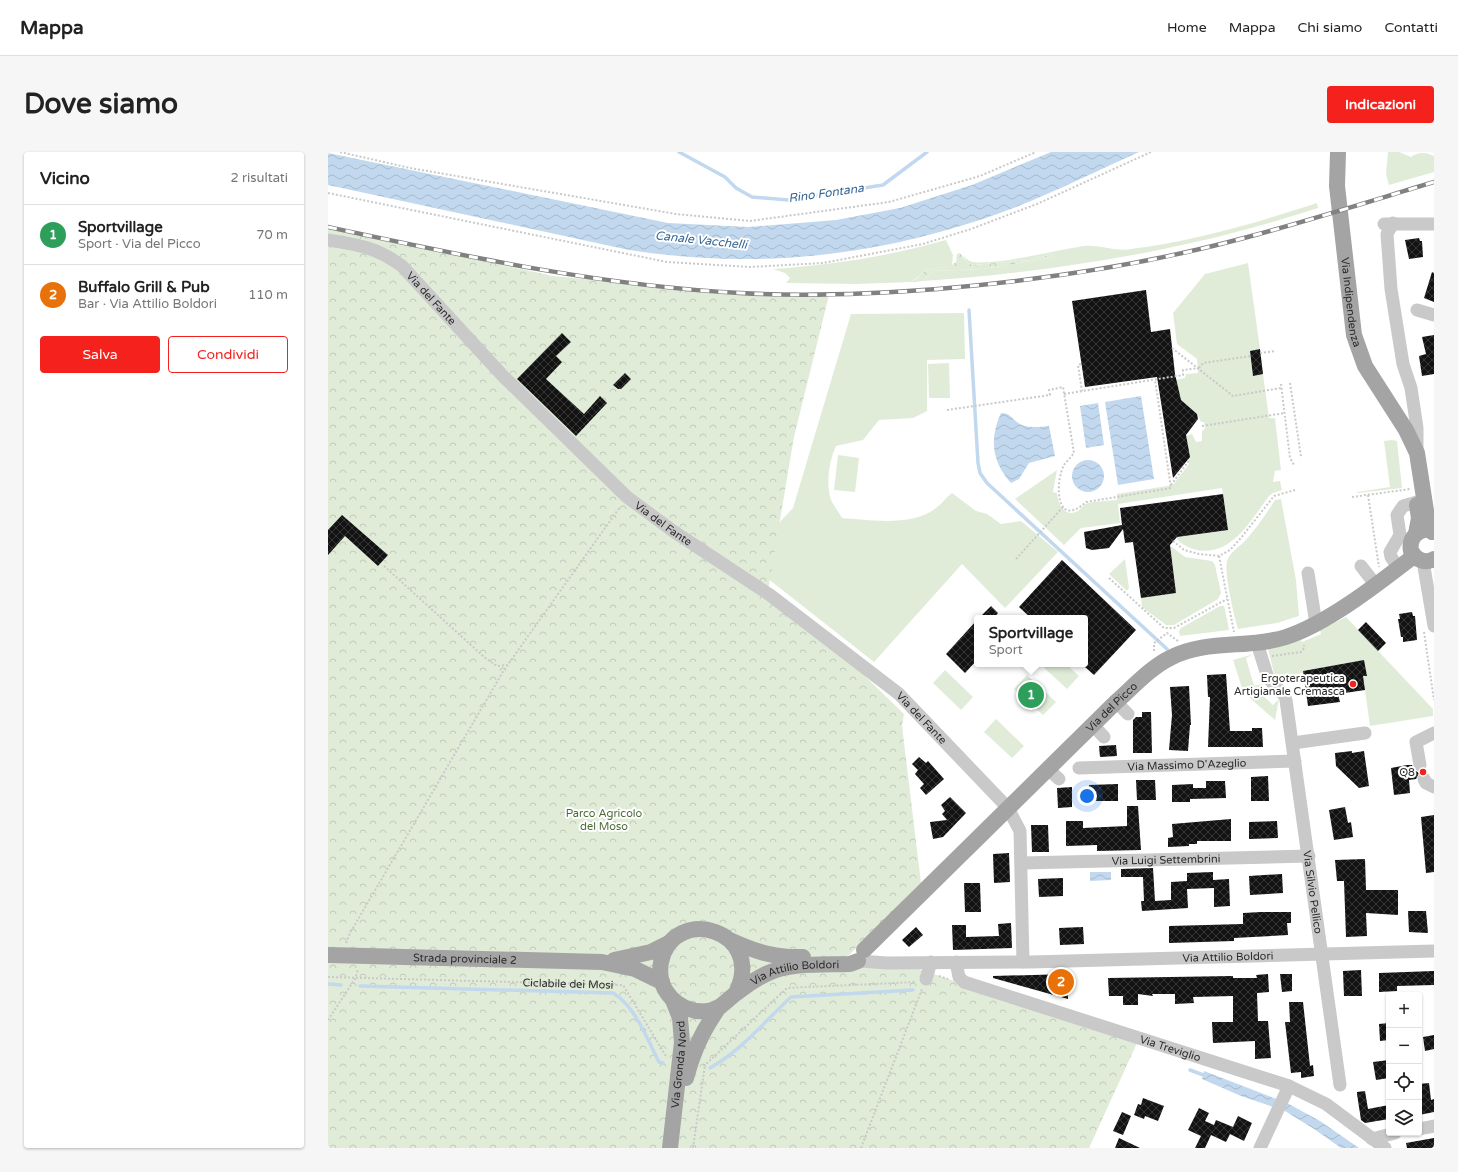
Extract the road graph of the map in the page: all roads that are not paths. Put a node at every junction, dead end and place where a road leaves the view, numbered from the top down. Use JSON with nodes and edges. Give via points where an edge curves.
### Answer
{"nodes":[{"id":1,"x":1338,"y":152,"type":"edge"},
{"id":2,"x":1434,"y":224,"type":"edge"},
{"id":3,"x":328,"y":240,"type":"edge"},
{"id":4,"x":1416,"y":310,"type":"dead end"},
{"id":5,"x":1434,"y":315,"type":"edge"},
{"id":6,"x":1410,"y":438,"type":"junction"},
{"id":7,"x":1417,"y":454,"type":"junction"},
{"id":8,"x":1416,"y":495,"type":"junction"},
{"id":9,"x":1433,"y":532,"type":"edge"},
{"id":10,"x":1416,"y":534,"type":"junction"},
{"id":11,"x":1424,"y":559,"type":"edge"},
{"id":12,"x":1398,"y":567,"type":"junction"},
{"id":13,"x":1308,"y":573,"type":"dead end"},
{"id":14,"x":1316,"y":624,"type":"junction"},
{"id":15,"x":1429,"y":627,"type":"edge"},
{"id":16,"x":1257,"y":643,"type":"junction"},
{"id":17,"x":1116,"y":702,"type":"junction"},
{"id":18,"x":1128,"y":714,"type":"dead end"},
{"id":19,"x":1365,"y":733,"type":"dead end"},
{"id":20,"x":1434,"y":733,"type":"edge"},
{"id":21,"x":1293,"y":743,"type":"junction"},
{"id":22,"x":1295,"y":761,"type":"junction"},
{"id":23,"x":1420,"y":765,"type":"dead end"},
{"id":24,"x":1079,"y":768,"type":"dead end"},
{"id":25,"x":1424,"y":779,"type":"dead end"},
{"id":26,"x":1434,"y":787,"type":"edge"},
{"id":27,"x":1009,"y":810,"type":"junction"},
{"id":28,"x":1309,"y":856,"type":"junction"},
{"id":29,"x":1022,"y":863,"type":"junction"},
{"id":30,"x":732,"y":941,"type":"junction"},
{"id":31,"x":670,"y":944,"type":"junction"},
{"id":32,"x":1434,"y":951,"type":"edge"},
{"id":33,"x":1321,"y":954,"type":"junction"},
{"id":34,"x":335,"y":955,"type":"edge"},
{"id":35,"x":861,"y":956,"type":"junction"},
{"id":36,"x":602,"y":962,"type":"junction"},
{"id":37,"x":931,"y":962,"type":"junction"},
{"id":38,"x":956,"y":962,"type":"junction"},
{"id":39,"x":1023,"y":962,"type":"junction"},
{"id":40,"x":926,"y":979,"type":"road end"},
{"id":41,"x":662,"y":982,"type":"junction"},
{"id":42,"x":736,"y":993,"type":"junction"},
{"id":43,"x":673,"y":1000,"type":"junction"},
{"id":44,"x":719,"y":1008,"type":"junction"},
{"id":45,"x":692,"y":1063,"type":"junction"},
{"id":46,"x":1340,"y":1085,"type":"dead end"},
{"id":47,"x":1290,"y":1086,"type":"junction"},
{"id":48,"x":1434,"y":1126,"type":"edge"},
{"id":49,"x":1422,"y":1128,"type":"edge"},
{"id":50,"x":1386,"y":1135,"type":"edge"},
{"id":51,"x":1372,"y":1139,"type":"junction"},
{"id":52,"x":670,"y":1148,"type":"edge"},
{"id":53,"x":1260,"y":1148,"type":"edge"},
{"id":54,"x":1385,"y":1148,"type":"edge"}],
"edges":[{"from":1,"to":6,"type":"main road","name":"Via Indipendenza","via":[[1336,186],[1354,335],[1365,366]]},
{"from":2,"to":7,"type":"street","name":"Via Indipendenza","via":[[1387,223],[1391,289],[1401,356],[1411,388],[1416,419]]},
{"from":3,"to":27,"type":"street","name":"Via del Fante","via":[[370,248],[386,254],[402,266],[502,375],[627,497],[673,531],[770,595],[899,694]]},
{"from":4,"to":5,"type":"street"},
{"from":6,"to":7,"type":"main road","name":"Via Indipendenza"},
{"from":6,"to":8,"type":"main road","name":"Via Indipendenza"},
{"from":7,"to":9,"type":"main road","name":"Via Indipendenza","via":[[1427,517]]},
{"from":8,"to":10,"type":"main road","name":"Via Indipendenza","via":[[1419,518]]},
{"from":8,"to":12,"type":"street","via":[[1397,515],[1400,535],[1390,552]]},
{"from":9,"to":10,"type":"main road","via":[[1426,530]]},
{"from":10,"to":11,"type":"main road","name":"Via Indipendenza","via":[[1411,540],[1410,547]]},
{"from":11,"to":12,"type":"main road","name":"Via del Picco"},
{"from":11,"to":15,"type":"street"},
{"from":12,"to":14,"type":"main road","name":"Via del Picco","via":[[1368,575]]},
{"from":13,"to":14,"type":"street"},
{"from":14,"to":16,"type":"main road","name":"Via del Picco","via":[[1287,637]]},
{"from":16,"to":17,"type":"main road","name":"Via del Picco","via":[[1235,636],[1170,658],[1148,673]]},
{"from":16,"to":21,"type":"street","name":"Via Silvio Pellico","via":[[1268,678],[1285,697]]},
{"from":17,"to":18,"type":"street"},
{"from":17,"to":27,"type":"main road","name":"Via del Picco","via":[[1098,731],[1054,774],[1030,786]]},
{"from":19,"to":21,"type":"street"},
{"from":20,"to":23,"type":"street","via":[[1416,742]]},
{"from":21,"to":22,"type":"street","name":"Via Silvio Pellico"},
{"from":22,"to":24,"type":"street","name":"Via Massimo D'Azeglio"},
{"from":22,"to":28,"type":"street","name":"Via Silvio Pellico"},
{"from":25,"to":26,"type":"street"},
{"from":27,"to":29,"type":"street","via":[[1020,831]]},
{"from":27,"to":35,"type":"main road","name":"Via del Picco"},
{"from":28,"to":29,"type":"street","name":"Via Luigi Settembrini"},
{"from":28,"to":33,"type":"street","name":"Via Silvio Pellico"},
{"from":29,"to":39,"type":"street"},
{"from":30,"to":31,"type":"main road","via":[[720,933],[707,929],[693,929],[680,935]]},
{"from":30,"to":35,"type":"main road","name":"Via Attilio Boldori","via":[[763,954],[786,958]]},
{"from":30,"to":42,"type":"main road","via":[[742,960],[742,977]]},
{"from":31,"to":36,"type":"main road","via":[[633,957]]},
{"from":31,"to":41,"type":"main road","via":[[663,956],[660,969]]},
{"from":32,"to":33,"type":"street","name":"Via Attilio Boldori"},
{"from":33,"to":39,"type":"street","name":"Via Attilio Boldori"},
{"from":33,"to":46,"type":"street","name":"Via Silvio Pellico"},
{"from":34,"to":36,"type":"main road","name":"Strada provinciale 2"},
{"from":35,"to":37,"type":"street","name":"Via Attilio Boldori","via":[[887,963]]},
{"from":35,"to":42,"type":"main road","name":"Via Attilio Boldori","via":[[850,964],[792,966],[778,969]]},
{"from":36,"to":41,"type":"main road","via":[[635,969]]},
{"from":37,"to":38,"type":"street","name":"Via Attilio Boldori"},
{"from":37,"to":40,"type":"street"},
{"from":38,"to":39,"type":"street","name":"Via Attilio Boldori"},
{"from":38,"to":47,"type":"street","name":"Via Treviglio","via":[[959,977],[964,982]]},
{"from":41,"to":43,"type":"main road"},
{"from":42,"to":44,"type":"main road"},
{"from":43,"to":44,"type":"main road","via":[[695,1011]]},
{"from":43,"to":45,"type":"main road","name":"Via Gronda Nord"},
{"from":44,"to":45,"type":"main road","name":"Via Gronda Nord","via":[[703,1031]]},
{"from":45,"to":52,"type":"main road","name":"Via Gronda Nord"},
{"from":47,"to":51,"type":"street","name":"Via Treviglio","via":[[1326,1104]]},
{"from":47,"to":53,"type":"street"},
{"from":48,"to":49,"type":"street"},
{"from":50,"to":51,"type":"street"},
{"from":51,"to":54,"type":"street","name":"Via Treviglio"}]}
